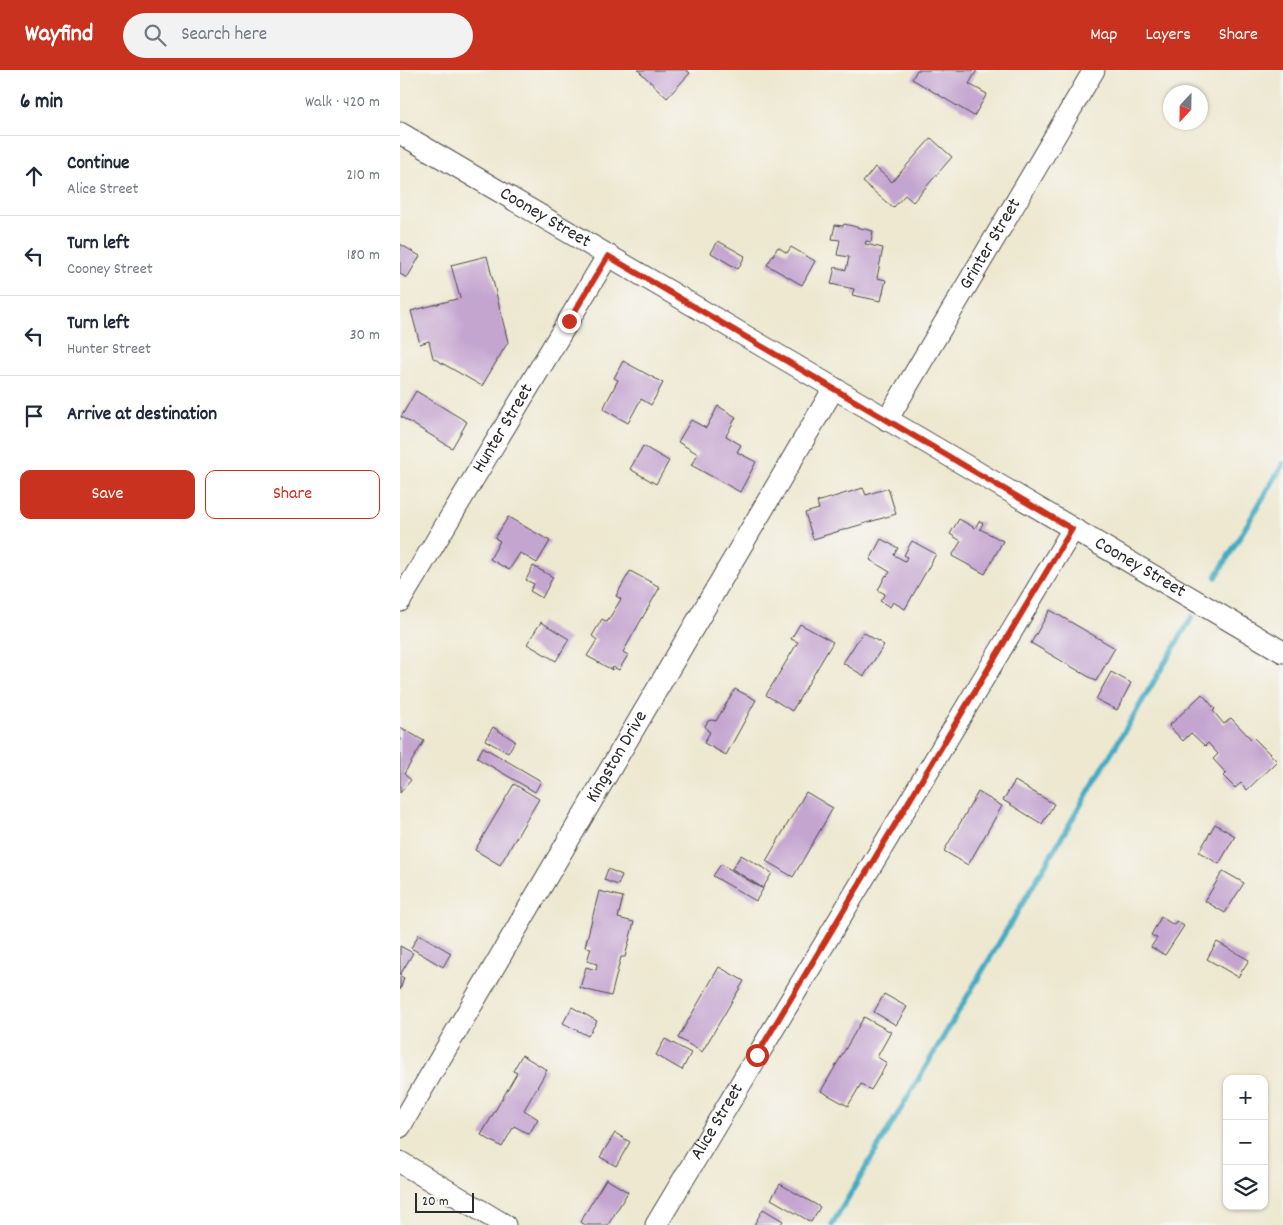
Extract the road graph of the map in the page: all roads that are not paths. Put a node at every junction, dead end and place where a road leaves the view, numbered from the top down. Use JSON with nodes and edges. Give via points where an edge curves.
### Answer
{"nodes":[{"id":1,"x":1094,"y":70,"type":"edge"},
{"id":2,"x":400,"y":133,"type":"edge"},
{"id":3,"x":608,"y":256,"type":"junction"},
{"id":4,"x":834,"y":388,"type":"junction"},
{"id":5,"x":887,"y":420,"type":"junction"},
{"id":6,"x":1072,"y":529,"type":"junction"},
{"id":7,"x":400,"y":601,"type":"edge"},
{"id":8,"x":1283,"y":652,"type":"edge"},
{"id":9,"x":400,"y":1126,"type":"edge"},
{"id":10,"x":400,"y":1162,"type":"edge"},
{"id":11,"x":505,"y":1225,"type":"edge"},
{"id":12,"x":656,"y":1225,"type":"edge"}],
"edges":[{"from":1,"to":5,"type":"street","name":"Grinter Street"},
{"from":2,"to":3,"type":"street","name":"Cooney Street"},
{"from":3,"to":4,"type":"street","name":"Cooney Street"},
{"from":3,"to":7,"type":"street","name":"Hunter Street"},
{"from":4,"to":5,"type":"street","name":"Cooney Street"},
{"from":4,"to":9,"type":"street","name":"Kingston Drive"},
{"from":5,"to":6,"type":"street","name":"Cooney Street"},
{"from":6,"to":8,"type":"street","name":"Cooney Street"},
{"from":6,"to":12,"type":"street","name":"Alice Street"},
{"from":10,"to":11,"type":"street"}]}
